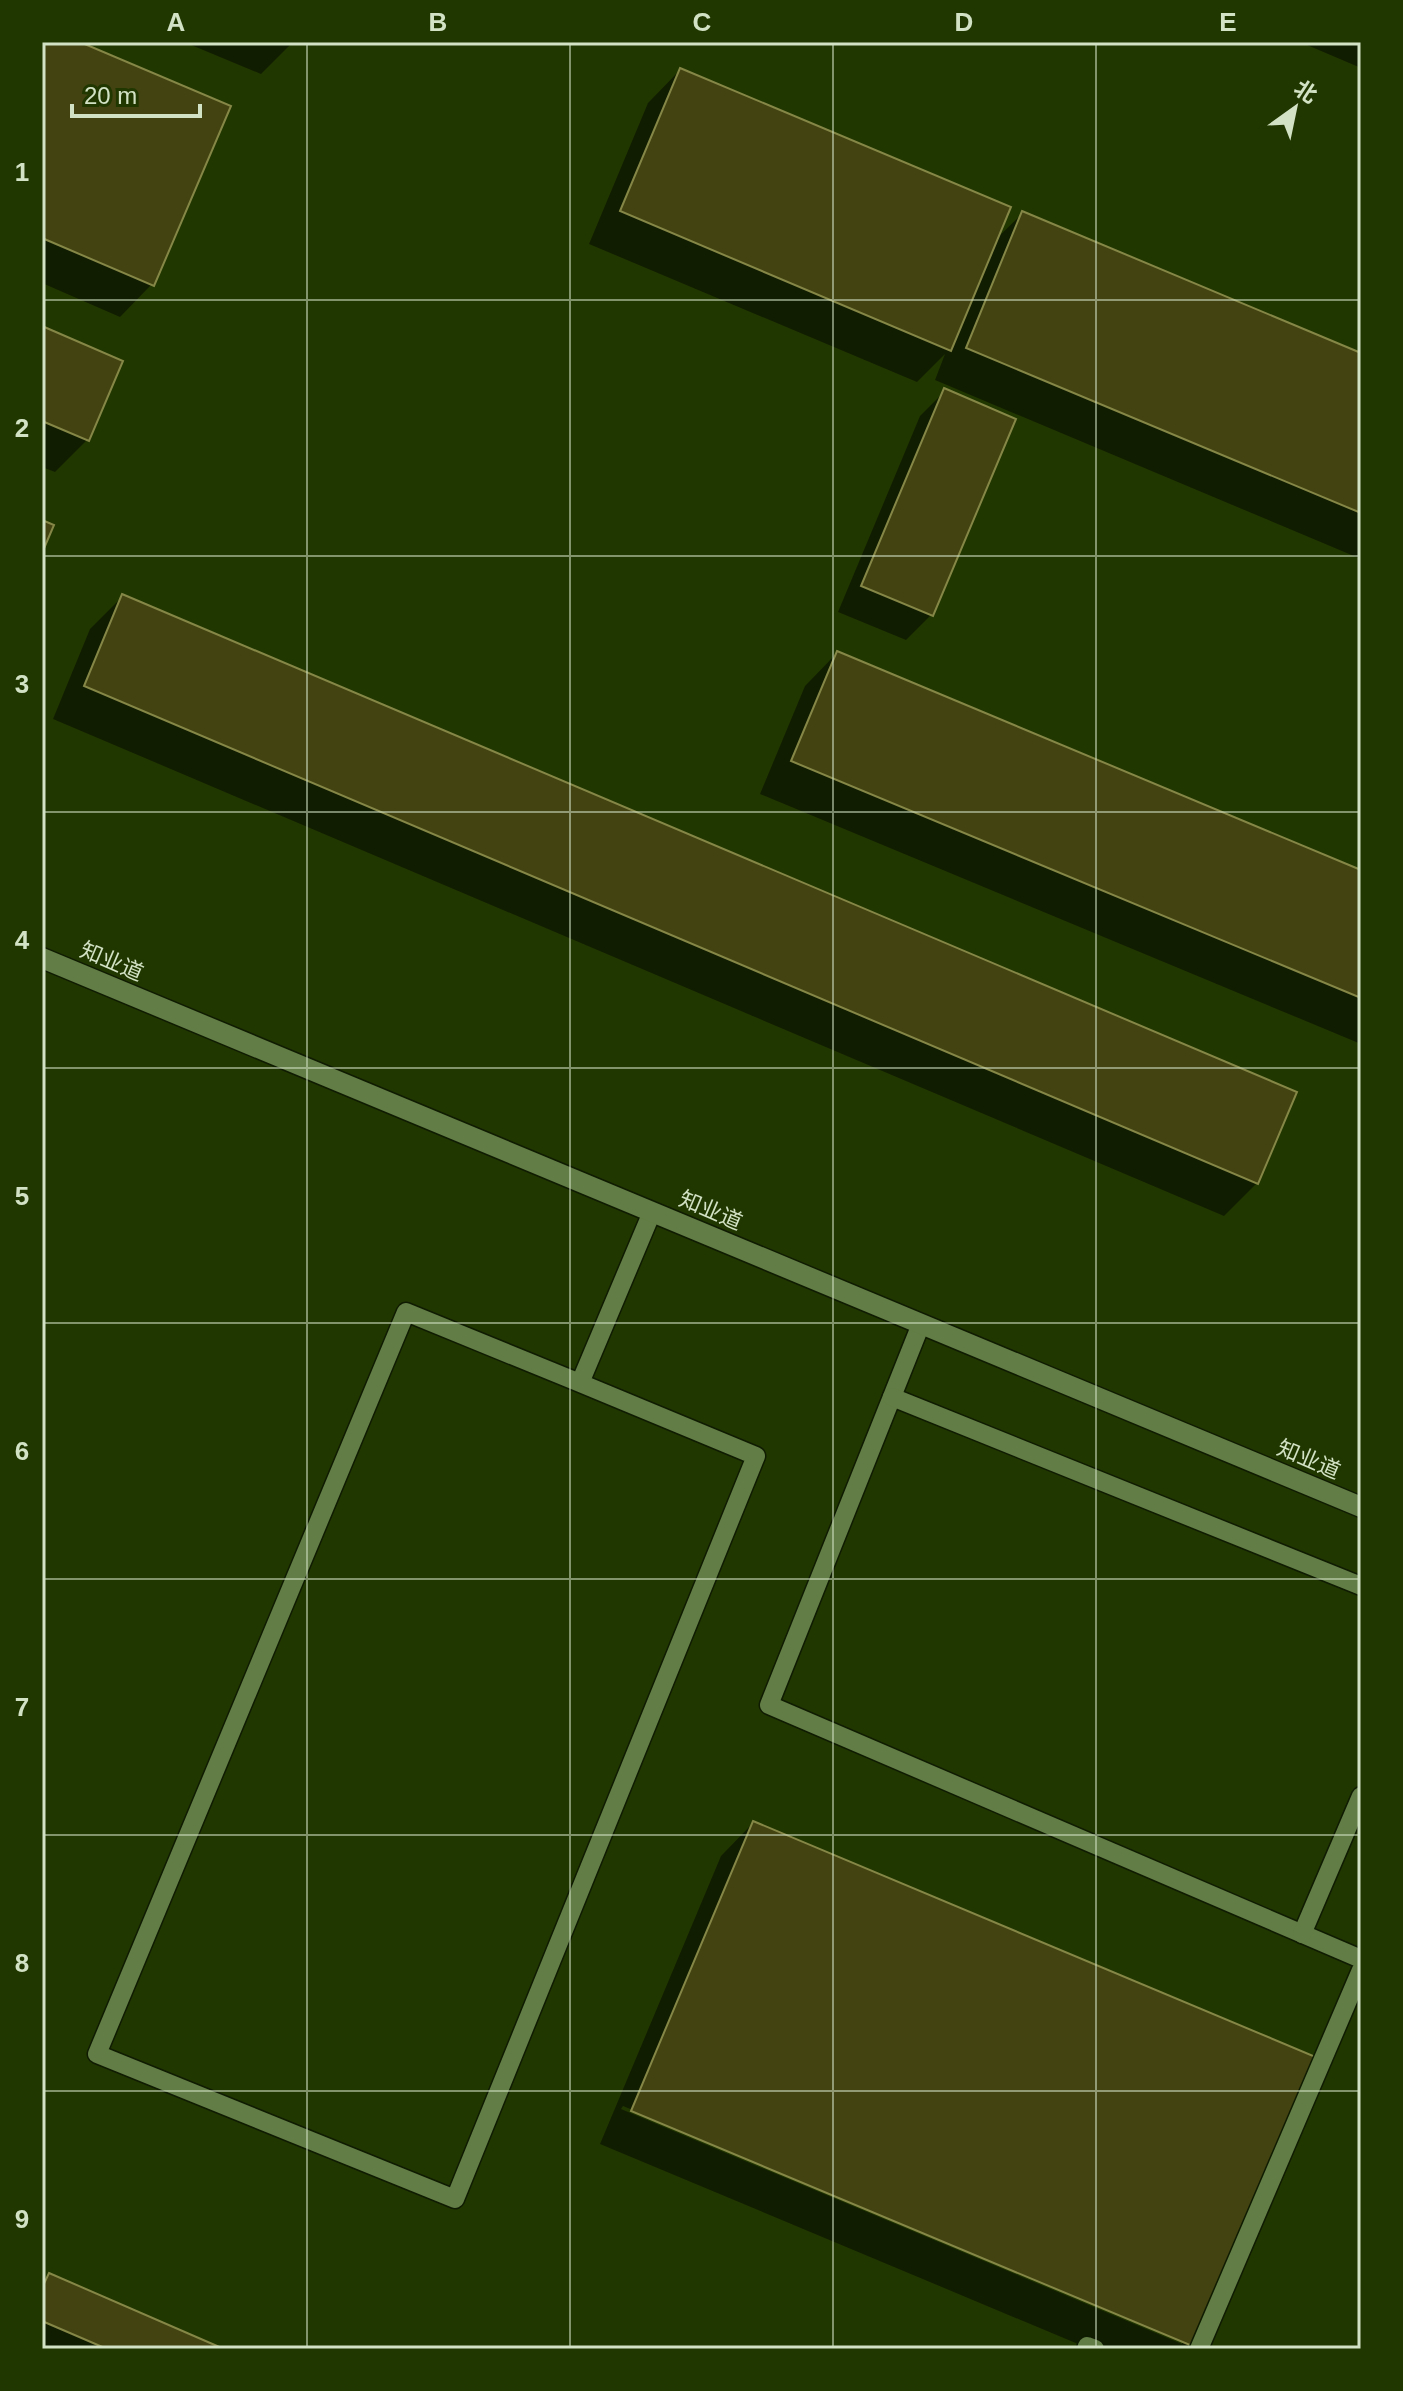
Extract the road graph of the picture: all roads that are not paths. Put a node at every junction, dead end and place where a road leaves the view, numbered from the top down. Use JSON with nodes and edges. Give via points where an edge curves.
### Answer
{"nodes":[{"id":1,"x":42,"y":958,"type":"edge"},
{"id":2,"x":652,"y":1212,"type":"junction"},
{"id":3,"x":921,"y":1324,"type":"junction"},
{"id":4,"x":580,"y":1383,"type":"junction"},
{"id":5,"x":892,"y":1397,"type":"junction"},
{"id":6,"x":1361,"y":1507,"type":"edge"},
{"id":7,"x":1361,"y":1586,"type":"edge"},
{"id":8,"x":1361,"y":1796,"type":"edge"},
{"id":9,"x":1302,"y":1934,"type":"junction"},
{"id":10,"x":1361,"y":1959,"type":"edge"},
{"id":11,"x":1361,"y":1970,"type":"edge"},
{"id":12,"x":1086,"y":2349,"type":"edge"},
{"id":13,"x":1095,"y":2349,"type":"edge"},
{"id":14,"x":1199,"y":2349,"type":"edge"}],
"edges":[{"from":1,"to":2,"type":"street","name":"知业道"},
{"from":2,"to":3,"type":"street","name":"知业道"},
{"from":2,"to":4,"type":"lane"},
{"from":3,"to":5,"type":"lane"},
{"from":3,"to":6,"type":"street","name":"知业道"},
{"from":4,"to":4,"type":"lane","via":[[756,1456],[455,2199],[97,2054],[406,1312]]},
{"from":5,"to":7,"type":"lane"},
{"from":5,"to":9,"type":"lane","via":[[769,1705]]},
{"from":8,"to":9,"type":"lane"},
{"from":9,"to":10,"type":"lane"},
{"from":11,"to":14,"type":"lane"},
{"from":12,"to":13,"type":"lane"}]}
